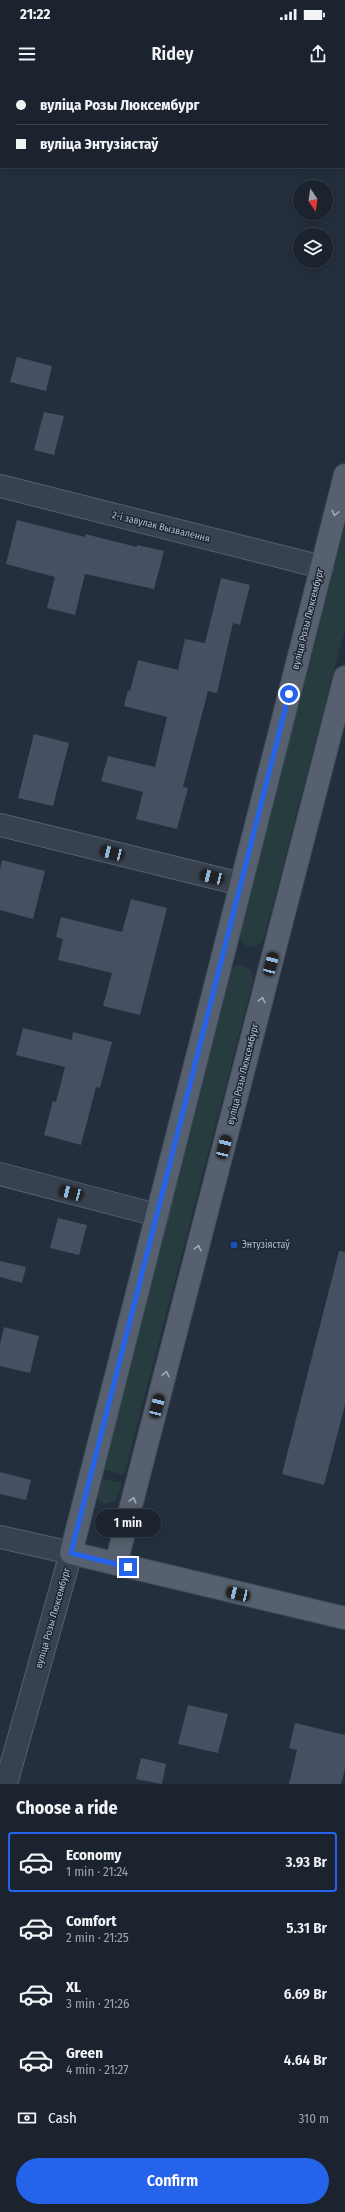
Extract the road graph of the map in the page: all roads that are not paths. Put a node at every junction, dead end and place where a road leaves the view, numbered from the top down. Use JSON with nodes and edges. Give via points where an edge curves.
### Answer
{"nodes":[{"id":1,"x":345,"y":475,"type":"edge"},
{"id":2,"x":0,"y":486,"type":"edge"},
{"id":3,"x":322,"y":567,"type":"junction"},
{"id":4,"x":345,"y":677,"type":"edge"},
{"id":5,"x":0,"y":825,"type":"edge"},
{"id":6,"x":241,"y":884,"type":"junction"},
{"id":7,"x":0,"y":1174,"type":"edge"},
{"id":8,"x":157,"y":1215,"type":"junction"},
{"id":9,"x":0,"y":1537,"type":"edge"},
{"id":10,"x":71,"y":1553,"type":"junction"},
{"id":11,"x":116,"y":1564,"type":"junction"},
{"id":12,"x":345,"y":1618,"type":"edge"},
{"id":13,"x":6,"y":1784,"type":"edge"}],
"edges":[{"from":1,"to":3,"type":"main road","name":"вуліца Розы Люксембург","one_way":true},
{"from":2,"to":3,"type":"street","name":"2-і завулак Вызвалення"},
{"from":3,"to":6,"type":"main road","name":"вуліца Розы Люксембург"},
{"from":11,"to":4,"type":"main road","name":"вуліца Розы Люксембург","one_way":true},
{"from":5,"to":6,"type":"street"},
{"from":6,"to":8,"type":"main road","name":"вуліца Розы Люксембург"},
{"from":7,"to":8,"type":"street"},
{"from":8,"to":10,"type":"main road","name":"вуліца Розы Люксембург"},
{"from":9,"to":10,"type":"street"},
{"from":10,"to":11,"type":"main road"},
{"from":10,"to":13,"type":"street","name":"вуліца Розы Люксембург"},
{"from":11,"to":12,"type":"main road"}]}
